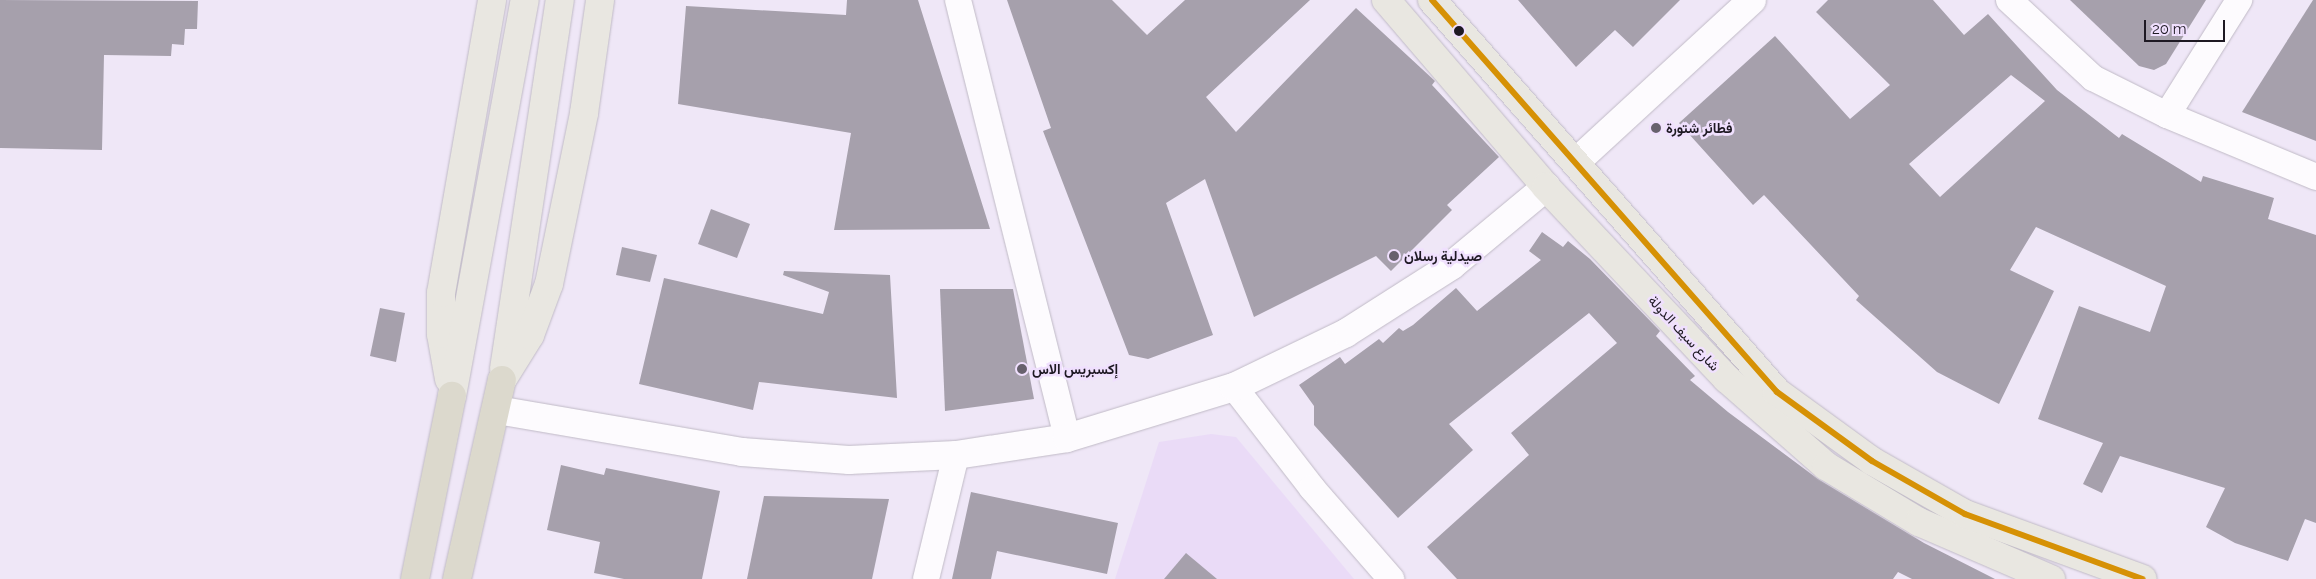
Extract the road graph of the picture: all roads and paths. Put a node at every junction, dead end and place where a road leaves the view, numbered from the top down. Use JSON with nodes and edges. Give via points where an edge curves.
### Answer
{"nodes":[{"id":1,"x":492,"y":0,"type":"edge"},
{"id":2,"x":525,"y":0,"type":"edge"},
{"id":3,"x":560,"y":0,"type":"edge"},
{"id":4,"x":600,"y":0,"type":"edge"},
{"id":5,"x":958,"y":0,"type":"edge"},
{"id":6,"x":1386,"y":0,"type":"edge"},
{"id":7,"x":1432,"y":0,"type":"edge"},
{"id":8,"x":1752,"y":0,"type":"edge"},
{"id":9,"x":2009,"y":0,"type":"edge"},
{"id":10,"x":2239,"y":0,"type":"edge"},
{"id":11,"x":2167,"y":115,"type":"junction"},
{"id":12,"x":1576,"y":162,"type":"junction"},
{"id":13,"x":2316,"y":177,"type":"edge"},
{"id":14,"x":1546,"y":187,"type":"junction"},
{"id":15,"x":502,"y":380,"type":"junction"},
{"id":16,"x":1234,"y":387,"type":"junction"},
{"id":17,"x":452,"y":396,"type":"junction"},
{"id":18,"x":497,"y":410,"type":"junction"},
{"id":19,"x":1068,"y":438,"type":"junction"},
{"id":20,"x":956,"y":455,"type":"junction"},
{"id":21,"x":415,"y":579,"type":"edge"},
{"id":22,"x":456,"y":579,"type":"edge"},
{"id":23,"x":926,"y":579,"type":"edge"},
{"id":24,"x":1391,"y":579,"type":"edge"},
{"id":25,"x":2051,"y":579,"type":"edge"},
{"id":26,"x":2143,"y":579,"type":"edge"}],
"edges":[{"from":1,"to":17,"type":"main road","via":[[441,293],[441,334]]},
{"from":2,"to":17,"type":"main road"},
{"from":3,"to":15,"type":"main road"},
{"from":4,"to":15,"type":"main road","via":[[584,113],[548,284],[530,335]]},
{"from":5,"to":19,"type":"street"},
{"from":6,"to":14,"type":"main road","name":"شارع سيف الدولة"},
{"from":7,"to":12,"type":"main road"},
{"from":8,"to":12,"type":"street"},
{"from":9,"to":11,"type":"street","via":[[2093,78]]},
{"from":10,"to":11,"type":"street"},
{"from":11,"to":13,"type":"street"},
{"from":12,"to":26,"type":"main road","via":[[1777,392],[1872,461],[1965,514]]},
{"from":14,"to":16,"type":"street","via":[[1443,272],[1346,333]]},
{"from":14,"to":25,"type":"main road","name":"شارع سيف الدولة","via":[[1727,379],[1826,466],[1919,522]]},
{"from":15,"to":18,"type":"highway"},
{"from":16,"to":19,"type":"street"},
{"from":16,"to":24,"type":"street","via":[[1312,488]]},
{"from":17,"to":21,"type":"highway"},
{"from":18,"to":20,"type":"street","via":[[742,452],[849,460]]},
{"from":18,"to":22,"type":"highway"},
{"from":19,"to":20,"type":"street"},
{"from":20,"to":23,"type":"street"}]}
